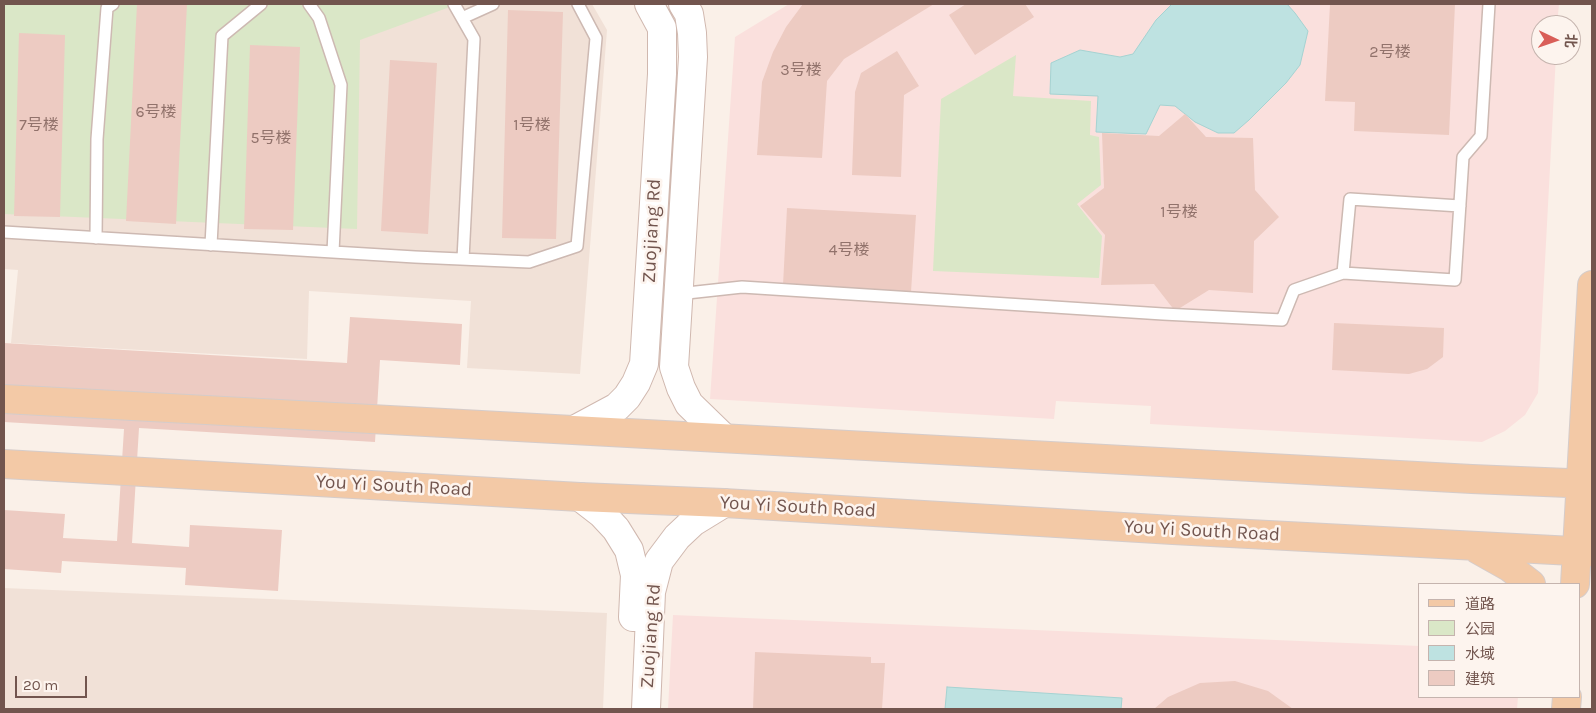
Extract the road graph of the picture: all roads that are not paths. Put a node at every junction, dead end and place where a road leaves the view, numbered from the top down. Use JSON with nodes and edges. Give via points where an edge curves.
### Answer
{"nodes":[{"id":1,"x":112,"y":4,"type":"edge"},
{"id":2,"x":261,"y":4,"type":"edge"},
{"id":3,"x":309,"y":4,"type":"edge"},
{"id":4,"x":454,"y":4,"type":"edge"},
{"id":5,"x":493,"y":4,"type":"edge"},
{"id":6,"x":578,"y":4,"type":"edge"},
{"id":7,"x":649,"y":4,"type":"edge"},
{"id":8,"x":1489,"y":4,"type":"edge"},
{"id":9,"x":693,"y":7,"type":"edge"},
{"id":10,"x":462,"y":18,"type":"junction"},
{"id":11,"x":662,"y":28,"type":"junction"},
{"id":12,"x":1460,"y":206,"type":"junction"},
{"id":13,"x":4,"y":232,"type":"edge"},
{"id":14,"x":96,"y":238,"type":"junction"},
{"id":15,"x":211,"y":245,"type":"junction"},
{"id":16,"x":333,"y":252,"type":"junction"},
{"id":17,"x":463,"y":259,"type":"junction"},
{"id":18,"x":1343,"y":273,"type":"junction"},
{"id":19,"x":1592,"y":285,"type":"edge"},
{"id":20,"x":678,"y":294,"type":"junction"},
{"id":21,"x":4,"y":399,"type":"edge"},
{"id":22,"x":576,"y":429,"type":"junction"},
{"id":23,"x":723,"y":437,"type":"junction"},
{"id":24,"x":4,"y":464,"type":"edge"},
{"id":25,"x":1587,"y":484,"type":"edge"},
{"id":26,"x":580,"y":497,"type":"junction"},
{"id":27,"x":724,"y":502,"type":"junction"},
{"id":28,"x":1471,"y":546,"type":"junction"},
{"id":29,"x":1585,"y":552,"type":"edge"},
{"id":30,"x":1529,"y":583,"type":"edge"},
{"id":31,"x":1575,"y":583,"type":"edge"},
{"id":32,"x":628,"y":709,"type":"edge"},
{"id":33,"x":646,"y":709,"type":"edge"}],
"edges":[{"from":1,"to":14,"type":"lane","via":[[107,8],[97,139]]},
{"from":2,"to":15,"type":"lane","via":[[222,36]]},
{"from":3,"to":16,"type":"lane","via":[[319,18],[341,85]]},
{"from":4,"to":10,"type":"lane"},
{"from":5,"to":10,"type":"lane"},
{"from":6,"to":17,"type":"lane","via":[[596,38],[577,246],[529,262]]},
{"from":7,"to":11,"type":"street","name":"Zuojiang Rd"},
{"from":8,"to":12,"type":"lane","via":[[1481,136],[1463,157]]},
{"from":9,"to":11,"type":"street"},
{"from":9,"to":20,"type":"street","name":"Zuojiang Rd","via":[[693,57]]},
{"from":10,"to":17,"type":"lane","via":[[474,39]]},
{"from":11,"to":22,"type":"street","name":"Zuojiang Rd","via":[[644,364],[636,383],[617,408]]},
{"from":12,"to":18,"type":"lane","via":[[1350,199]]},
{"from":12,"to":18,"type":"lane","via":[[1455,280]]},
{"from":13,"to":14,"type":"lane"},
{"from":14,"to":15,"type":"lane"},
{"from":15,"to":16,"type":"lane"},
{"from":16,"to":17,"type":"lane"},
{"from":18,"to":20,"type":"lane","via":[[1294,290],[1282,320],[742,287]]},
{"from":19,"to":25,"type":"main road"},
{"from":20,"to":23,"type":"street","name":"Zuojiang Rd","via":[[674,367],[680,388],[689,404]]},
{"from":21,"to":22,"type":"main road"},
{"from":22,"to":23,"type":"main road"},
{"from":23,"to":25,"type":"main road"},
{"from":24,"to":26,"type":"main road","name":"You Yi South Road"},
{"from":25,"to":29,"type":"main road"},
{"from":26,"to":27,"type":"main road","name":"You Yi South Road"},
{"from":26,"to":32,"type":"street","name":"Zuojiang Rd","via":[[616,529],[629,550],[635,575]]},
{"from":27,"to":28,"type":"main road","name":"You Yi South Road"},
{"from":27,"to":33,"type":"street","name":"Zuojiang Rd","via":[[693,522],[659,561],[652,592]]},
{"from":28,"to":29,"type":"main road","name":"You Yi South Road"},
{"from":28,"to":30,"type":"main road","via":[[1494,557]]},
{"from":29,"to":31,"type":"main road"}]}
